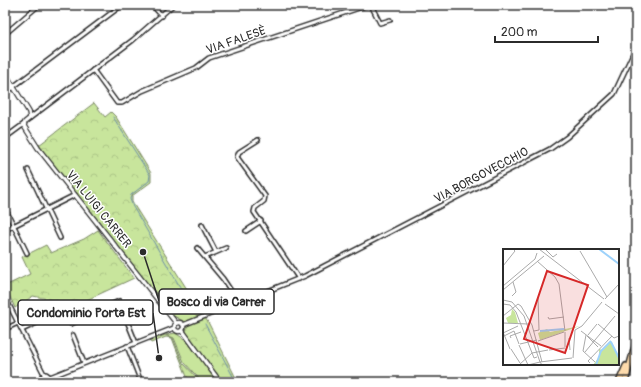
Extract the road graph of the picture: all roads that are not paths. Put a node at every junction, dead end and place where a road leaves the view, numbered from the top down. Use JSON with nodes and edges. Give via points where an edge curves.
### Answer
{"nodes":[{"id":1,"x":39,"y":5,"type":"edge"},
{"id":2,"x":122,"y":5,"type":"edge"},
{"id":3,"x":152,"y":5,"type":"edge"},
{"id":4,"x":173,"y":5,"type":"edge"},
{"id":5,"x":369,"y":5,"type":"edge"},
{"id":6,"x":162,"y":16,"type":"junction"},
{"id":7,"x":390,"y":20,"type":"dead end"},
{"id":8,"x":5,"y":34,"type":"edge"},
{"id":9,"x":636,"y":47,"type":"edge"},
{"id":10,"x":93,"y":70,"type":"junction"},
{"id":11,"x":5,"y":73,"type":"edge"},
{"id":12,"x":13,"y":87,"type":"junction"},
{"id":13,"x":5,"y":94,"type":"edge"},
{"id":14,"x":117,"y":103,"type":"junction"},
{"id":15,"x":112,"y":106,"type":"dead end"},
{"id":16,"x":30,"y":118,"type":"junction"},
{"id":17,"x":24,"y":124,"type":"junction"},
{"id":18,"x":5,"y":138,"type":"edge"},
{"id":19,"x":258,"y":140,"type":"dead end"},
{"id":20,"x":28,"y":170,"type":"dead end"},
{"id":21,"x":75,"y":195,"type":"junction"},
{"id":22,"x":5,"y":208,"type":"edge"},
{"id":23,"x":46,"y":210,"type":"junction"},
{"id":24,"x":260,"y":221,"type":"junction"},
{"id":25,"x":14,"y":225,"type":"junction"},
{"id":26,"x":202,"y":225,"type":"dead end"},
{"id":27,"x":5,"y":230,"type":"edge"},
{"id":28,"x":246,"y":231,"type":"dead end"},
{"id":29,"x":60,"y":238,"type":"dead end"},
{"id":30,"x":197,"y":248,"type":"dead end"},
{"id":31,"x":226,"y":248,"type":"dead end"},
{"id":32,"x":216,"y":252,"type":"junction"},
{"id":33,"x":27,"y":253,"type":"dead end"},
{"id":34,"x":205,"y":257,"type":"junction"},
{"id":35,"x":300,"y":279,"type":"junction"},
{"id":36,"x":5,"y":296,"type":"edge"},
{"id":37,"x":239,"y":303,"type":"junction"},
{"id":38,"x":49,"y":317,"type":"dead end"},
{"id":39,"x":18,"y":323,"type":"junction"},
{"id":40,"x":176,"y":323,"type":"junction"},
{"id":41,"x":71,"y":324,"type":"dead end"},
{"id":42,"x":183,"y":325,"type":"junction"},
{"id":43,"x":174,"y":328,"type":"junction"},
{"id":44,"x":5,"y":330,"type":"edge"},
{"id":45,"x":22,"y":330,"type":"junction"},
{"id":46,"x":182,"y":330,"type":"junction"},
{"id":47,"x":73,"y":335,"type":"dead end"},
{"id":48,"x":136,"y":343,"type":"junction"},
{"id":49,"x":635,"y":345,"type":"edge"},
{"id":50,"x":127,"y":346,"type":"junction"},
{"id":51,"x":84,"y":363,"type":"junction"},
{"id":52,"x":44,"y":374,"type":"junction"},
{"id":53,"x":50,"y":376,"type":"junction"},
{"id":54,"x":43,"y":381,"type":"edge"},
{"id":55,"x":37,"y":382,"type":"edge"},
{"id":56,"x":49,"y":382,"type":"edge"},
{"id":57,"x":141,"y":382,"type":"edge"},
{"id":58,"x":220,"y":382,"type":"edge"},
{"id":59,"x":620,"y":382,"type":"edge"},
{"id":60,"x":625,"y":382,"type":"edge"}],
"edges":[{"from":1,"to":8,"type":"street"},
{"from":2,"to":12,"type":"street"},
{"from":3,"to":6,"type":"street"},
{"from":4,"to":6,"type":"street"},
{"from":5,"to":7,"type":"street","name":"VIA FALESÈ","via":[[380,23]]},
{"from":5,"to":14,"type":"street","name":"VIA FALESÈ","via":[[209,58],[196,68],[142,91],[122,103]]},
{"from":6,"to":10,"type":"street"},
{"from":9,"to":35,"type":"street","name":"VIA BORGOVECCHIO","via":[[614,94],[556,145]]},
{"from":10,"to":14,"type":"street"},
{"from":10,"to":16,"type":"street"},
{"from":11,"to":12,"type":"street"},
{"from":12,"to":13,"type":"street"},
{"from":12,"to":16,"type":"street","via":[[29,112]]},
{"from":14,"to":15,"type":"street","name":"VIA FALESÈ"},
{"from":16,"to":17,"type":"street"},
{"from":17,"to":18,"type":"street"},
{"from":17,"to":21,"type":"street","name":"VIA LUIGI CARRER","via":[[43,155]]},
{"from":19,"to":24,"type":"street","via":[[239,152],[237,157],[265,196],[264,201],[254,209]]},
{"from":20,"to":23,"type":"street"},
{"from":21,"to":23,"type":"street"},
{"from":21,"to":40,"type":"street","name":"VIA LUIGI CARRER"},
{"from":22,"to":25,"type":"street"},
{"from":23,"to":25,"type":"street"},
{"from":23,"to":29,"type":"street"},
{"from":24,"to":28,"type":"street"},
{"from":24,"to":35,"type":"street"},
{"from":25,"to":27,"type":"street"},
{"from":25,"to":33,"type":"street"},
{"from":26,"to":32,"type":"street"},
{"from":30,"to":34,"type":"street"},
{"from":31,"to":32,"type":"street"},
{"from":32,"to":34,"type":"street"},
{"from":34,"to":37,"type":"street"},
{"from":35,"to":37,"type":"street","name":"VIA BORGOVECCHIO"},
{"from":36,"to":39,"type":"street"},
{"from":37,"to":42,"type":"street","name":"VIA BORGOVECCHIO"},
{"from":38,"to":45,"type":"street"},
{"from":39,"to":44,"type":"street"},
{"from":39,"to":45,"type":"street"},
{"from":40,"to":42,"type":"street","via":[[180,322]]},
{"from":40,"to":43,"type":"street"},
{"from":41,"to":48,"type":"street","via":[[119,301]]},
{"from":42,"to":46,"type":"street"},
{"from":43,"to":46,"type":"street","via":[[177,331]]},
{"from":43,"to":48,"type":"street"},
{"from":45,"to":52,"type":"street"},
{"from":46,"to":58,"type":"street"},
{"from":47,"to":51,"type":"street"},
{"from":48,"to":50,"type":"street"},
{"from":49,"to":59,"type":"highway"},
{"from":49,"to":60,"type":"highway"},
{"from":50,"to":51,"type":"street"},
{"from":50,"to":57,"type":"street"},
{"from":51,"to":53,"type":"street"},
{"from":52,"to":53,"type":"street"},
{"from":52,"to":54,"type":"street"},
{"from":53,"to":56,"type":"street"},
{"from":54,"to":55,"type":"street"}]}
